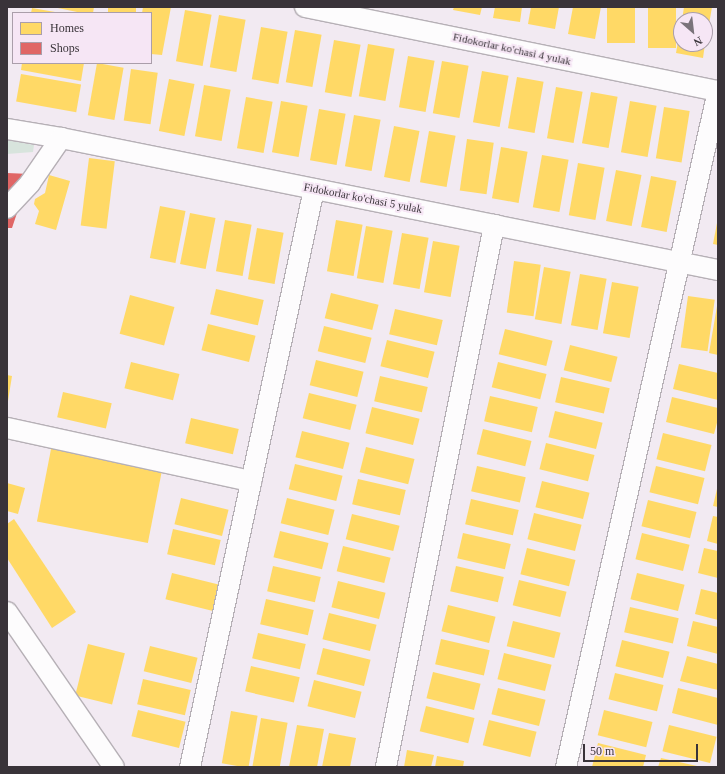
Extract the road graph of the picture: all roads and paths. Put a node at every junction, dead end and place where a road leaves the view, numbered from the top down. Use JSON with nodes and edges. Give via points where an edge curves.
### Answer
{"nodes":[{"id":1,"x":306,"y":7,"type":"edge"},
{"id":2,"x":718,"y":91,"type":"edge"},
{"id":3,"x":7,"y":129,"type":"edge"},
{"id":4,"x":62,"y":138,"type":"junction"},
{"id":5,"x":314,"y":188,"type":"junction"},
{"id":6,"x":7,"y":208,"type":"edge"},
{"id":7,"x":494,"y":225,"type":"junction"},
{"id":8,"x":680,"y":262,"type":"junction"},
{"id":9,"x":718,"y":270,"type":"edge"},
{"id":10,"x":7,"y":428,"type":"edge"},
{"id":11,"x":251,"y":481,"type":"junction"},
{"id":12,"x":7,"y":612,"type":"edge"},
{"id":13,"x":114,"y":767,"type":"edge"},
{"id":14,"x":190,"y":767,"type":"edge"},
{"id":15,"x":386,"y":767,"type":"edge"},
{"id":16,"x":566,"y":767,"type":"edge"}],
"edges":[{"from":1,"to":2,"type":"street","name":"Fidokorlar ko'chasi 4 yulak"},
{"from":2,"to":8,"type":"street"},
{"from":3,"to":4,"type":"street","name":"Fidokorlar ko'chasi 5 yulak"},
{"from":4,"to":5,"type":"street","name":"Fidokorlar ko'chasi 5 yulak"},
{"from":4,"to":6,"type":"street","via":[[30,183]]},
{"from":5,"to":7,"type":"street","name":"Fidokorlar ko'chasi 5 yulak"},
{"from":5,"to":11,"type":"street"},
{"from":7,"to":8,"type":"street","name":"Fidokorlar ko'chasi 5 yulak"},
{"from":7,"to":15,"type":"street"},
{"from":8,"to":9,"type":"street","name":"Fidokorlar ko'chasi 5 yulak"},
{"from":8,"to":16,"type":"street"},
{"from":10,"to":11,"type":"street"},
{"from":11,"to":14,"type":"street"},
{"from":12,"to":13,"type":"street"}]}
